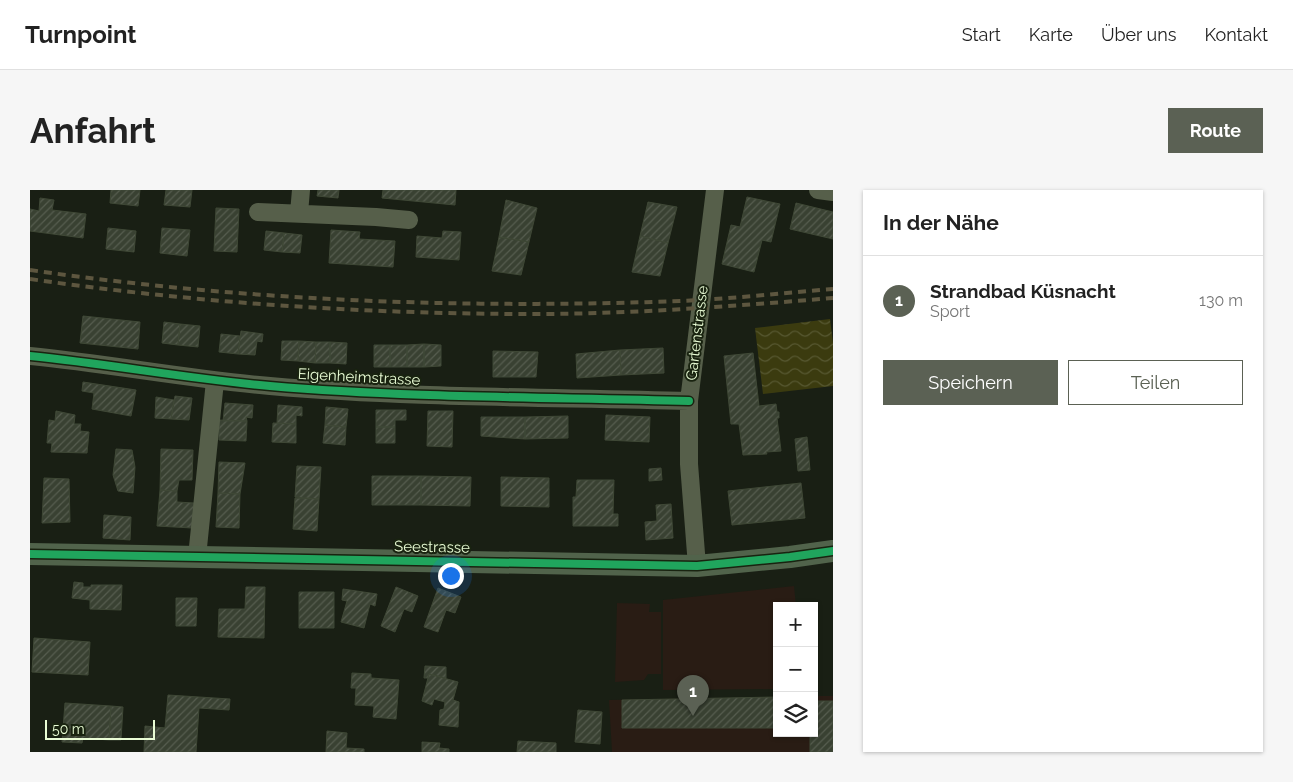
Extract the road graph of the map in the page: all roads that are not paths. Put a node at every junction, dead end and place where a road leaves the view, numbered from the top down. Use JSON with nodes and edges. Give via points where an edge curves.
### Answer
{"nodes":[{"id":1,"x":301,"y":190,"type":"edge"},
{"id":2,"x":715,"y":190,"type":"edge"},
{"id":3,"x":818,"y":190,"type":"edge"},
{"id":4,"x":833,"y":192,"type":"edge"},
{"id":5,"x":258,"y":212,"type":"dead end"},
{"id":6,"x":300,"y":213,"type":"junction"},
{"id":7,"x":409,"y":220,"type":"dead end"},
{"id":8,"x":30,"y":356,"type":"edge"},
{"id":9,"x":215,"y":381,"type":"junction"},
{"id":10,"x":689,"y":401,"type":"junction"},
{"id":11,"x":833,"y":551,"type":"edge"},
{"id":12,"x":30,"y":554,"type":"edge"},
{"id":13,"x":197,"y":557,"type":"junction"},
{"id":14,"x":697,"y":566,"type":"junction"}],
"edges":[{"from":1,"to":6,"type":"street"},
{"from":2,"to":10,"type":"street","name":"Gartenstrasse"},
{"from":3,"to":4,"type":"street"},
{"from":5,"to":6,"type":"street"},
{"from":6,"to":7,"type":"street"},
{"from":8,"to":9,"type":"street","name":"Eigenheimstrasse"},
{"from":9,"to":10,"type":"street","name":"Eigenheimstrasse","via":[[372,392]]},
{"from":9,"to":13,"type":"street"},
{"from":10,"to":14,"type":"street","name":"Gartenstrasse","via":[[689,464]]},
{"from":11,"to":14,"type":"main road","name":"Seestrasse"},
{"from":12,"to":13,"type":"main road","name":"Seestrasse"},
{"from":13,"to":14,"type":"main road","name":"Seestrasse"}]}
